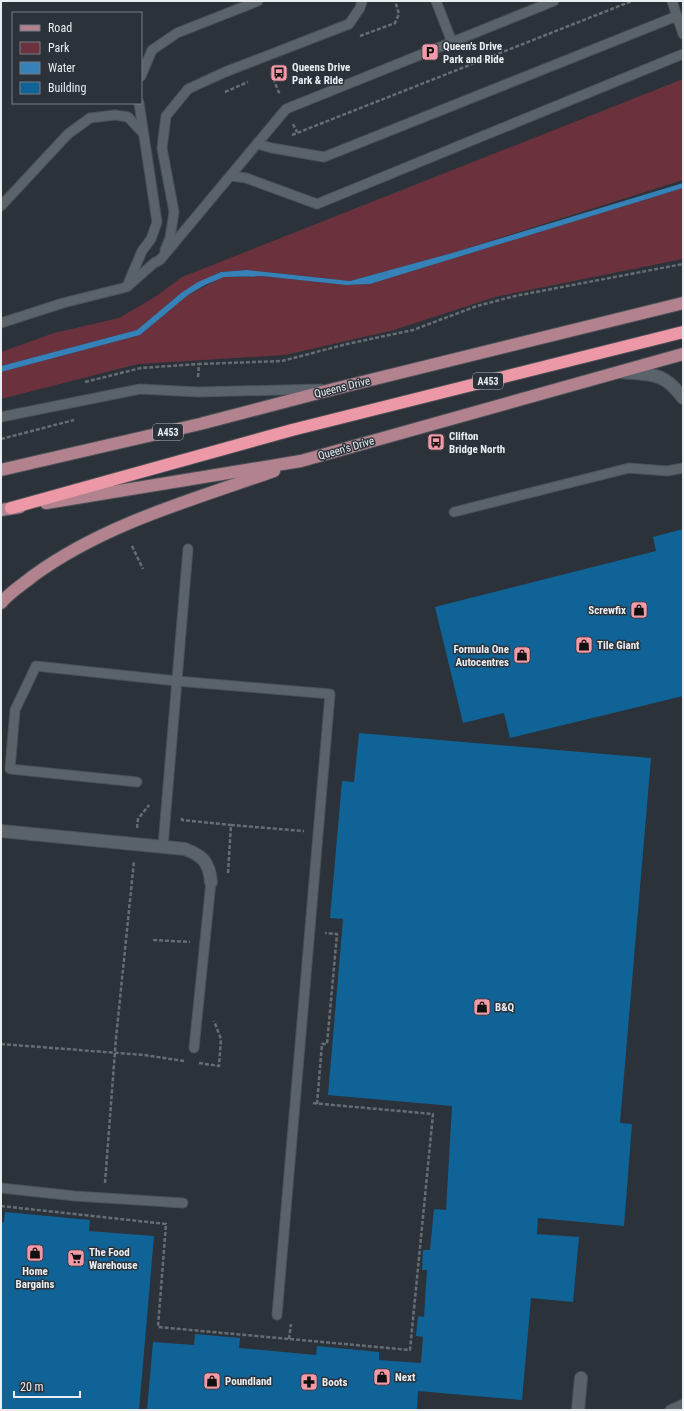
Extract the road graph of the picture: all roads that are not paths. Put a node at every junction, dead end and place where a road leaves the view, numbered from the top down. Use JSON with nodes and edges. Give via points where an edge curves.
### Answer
{"nodes":[{"id":1,"x":258,"y":1,"type":"edge"},
{"id":2,"x":362,"y":1,"type":"edge"},
{"id":3,"x":436,"y":1,"type":"edge"},
{"id":4,"x":554,"y":1,"type":"edge"},
{"id":5,"x":672,"y":1,"type":"edge"},
{"id":6,"x":677,"y":16,"type":"junction"},
{"id":7,"x":683,"y":34,"type":"edge"},
{"id":8,"x":452,"y":42,"type":"junction"},
{"id":9,"x":683,"y":54,"type":"edge"},
{"id":10,"x":142,"y":74,"type":"edge"},
{"id":11,"x":139,"y":104,"type":"edge"},
{"id":12,"x":143,"y":133,"type":"junction"},
{"id":13,"x":257,"y":144,"type":"junction"},
{"id":14,"x":231,"y":176,"type":"junction"},
{"id":15,"x":1,"y":206,"type":"edge"},
{"id":16,"x":160,"y":260,"type":"junction"},
{"id":17,"x":127,"y":287,"type":"junction"},
{"id":18,"x":683,"y":303,"type":"edge"},
{"id":19,"x":1,"y":322,"type":"edge"},
{"id":20,"x":683,"y":332,"type":"edge"},
{"id":21,"x":683,"y":354,"type":"edge"},
{"id":22,"x":619,"y":371,"type":"junction"},
{"id":23,"x":334,"y":389,"type":"junction"},
{"id":24,"x":683,"y":398,"type":"edge"},
{"id":25,"x":1,"y":417,"type":"edge"},
{"id":26,"x":301,"y":461,"type":"junction"},
{"id":27,"x":683,"y":468,"type":"edge"},
{"id":28,"x":1,"y":470,"type":"edge"},
{"id":29,"x":6,"y":509,"type":"edge"},
{"id":30,"x":454,"y":512,"type":"dead end"},
{"id":31,"x":188,"y":548,"type":"dead end"},
{"id":32,"x":1,"y":603,"type":"edge"},
{"id":33,"x":177,"y":681,"type":"junction"},
{"id":34,"x":137,"y":782,"type":"dead end"},
{"id":35,"x":1,"y":831,"type":"edge"},
{"id":36,"x":163,"y":846,"type":"junction"},
{"id":37,"x":211,"y":882,"type":"joint"},
{"id":38,"x":194,"y":1048,"type":"dead end"},
{"id":39,"x":1,"y":1188,"type":"edge"},
{"id":40,"x":183,"y":1203,"type":"dead end"},
{"id":41,"x":277,"y":1315,"type":"dead end"},
{"id":42,"x":581,"y":1378,"type":"dead end"},
{"id":43,"x":683,"y":1404,"type":"edge"},
{"id":44,"x":578,"y":1410,"type":"edge"},
{"id":45,"x":670,"y":1410,"type":"edge"}],
"edges":[{"from":1,"to":10,"type":"lane","via":[[176,33],[152,50]]},
{"from":2,"to":16,"type":"lane","via":[[349,24],[188,89],[166,116],[162,148],[174,212],[170,238]]},
{"from":3,"to":8,"type":"lane"},
{"from":4,"to":8,"type":"lane"},
{"from":5,"to":6,"type":"lane"},
{"from":6,"to":7,"type":"lane"},
{"from":6,"to":13,"type":"lane","via":[[324,157]]},
{"from":8,"to":13,"type":"lane","via":[[286,109]]},
{"from":9,"to":14,"type":"lane","via":[[317,204],[246,178]]},
{"from":11,"to":12,"type":"lane"},
{"from":12,"to":15,"type":"lane","via":[[128,117],[115,115],[90,118],[68,134]]},
{"from":12,"to":17,"type":"lane","via":[[157,222],[152,239],[142,251]]},
{"from":13,"to":14,"type":"lane"},
{"from":14,"to":16,"type":"lane"},
{"from":16,"to":17,"type":"lane"},
{"from":17,"to":19,"type":"lane"},
{"from":18,"to":23,"type":"main road","name":"Queens Drive","number":"A453"},
{"from":20,"to":29,"type":"highway","number":"A453","via":[[292,430]]},
{"from":21,"to":22,"type":"main road","name":"Queen's Drive","number":"A453"},
{"from":22,"to":24,"type":"street","via":[[664,378]]},
{"from":22,"to":26,"type":"main road","name":"Queen's Drive","number":"A453"},
{"from":23,"to":25,"type":"lane","via":[[198,392],[140,389]]},
{"from":23,"to":28,"type":"main road","name":"Queens Drive","number":"A453","via":[[200,424]]},
{"from":26,"to":29,"type":"main road","name":"Queen's Drive","number":"A453"},
{"from":26,"to":32,"type":"main road","via":[[116,528],[50,564]]},
{"from":27,"to":30,"type":"lane","via":[[666,471],[630,468]]},
{"from":31,"to":33,"type":"lane"},
{"from":33,"to":34,"type":"lane","via":[[36,666],[15,710],[10,769]]},
{"from":33,"to":36,"type":"lane"},
{"from":33,"to":41,"type":"lane","via":[[330,694]]},
{"from":35,"to":36,"type":"street"},
{"from":36,"to":37,"type":"street","via":[[195,852],[203,858],[209,869]]},
{"from":37,"to":38,"type":"lane"},
{"from":39,"to":40,"type":"lane"},
{"from":42,"to":44,"type":"street"},
{"from":43,"to":45,"type":"lane"}]}
